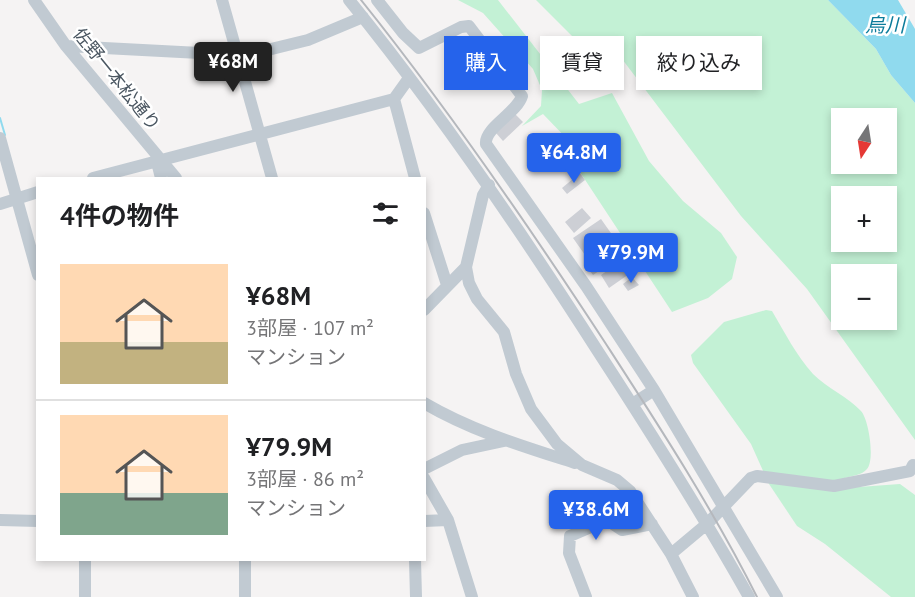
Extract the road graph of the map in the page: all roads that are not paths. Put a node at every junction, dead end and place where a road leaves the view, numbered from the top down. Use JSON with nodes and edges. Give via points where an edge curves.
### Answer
{"nodes":[{"id":1,"x":34,"y":0,"type":"edge"},
{"id":2,"x":222,"y":0,"type":"edge"},
{"id":3,"x":349,"y":0,"type":"edge"},
{"id":4,"x":377,"y":0,"type":"edge"},
{"id":5,"x":363,"y":17,"type":"junction"},
{"id":6,"x":66,"y":46,"type":"junction"},
{"id":7,"x":239,"y":56,"type":"junction"},
{"id":8,"x":409,"y":78,"type":"junction"},
{"id":9,"x":394,"y":99,"type":"junction"},
{"id":10,"x":260,"y":135,"type":"junction"},
{"id":11,"x":0,"y":138,"type":"edge"},
{"id":12,"x":159,"y":162,"type":"junction"},
{"id":13,"x":97,"y":177,"type":"edge"},
{"id":14,"x":161,"y":177,"type":"edge"},
{"id":15,"x":175,"y":177,"type":"edge"},
{"id":16,"x":272,"y":177,"type":"edge"},
{"id":17,"x":415,"y":177,"type":"edge"},
{"id":18,"x":489,"y":185,"type":"junction"},
{"id":19,"x":36,"y":193,"type":"edge"},
{"id":20,"x":17,"y":198,"type":"junction"},
{"id":21,"x":0,"y":204,"type":"edge"},
{"id":22,"x":426,"y":219,"type":"edge"},
{"id":23,"x":36,"y":267,"type":"edge"},
{"id":24,"x":466,"y":267,"type":"junction"},
{"id":25,"x":447,"y":285,"type":"junction"},
{"id":26,"x":426,"y":308,"type":"edge"},
{"id":27,"x":654,"y":390,"type":"junction"},
{"id":28,"x":634,"y":403,"type":"junction"},
{"id":29,"x":426,"y":404,"type":"edge"},
{"id":30,"x":505,"y":441,"type":"junction"},
{"id":31,"x":582,"y":465,"type":"junction"},
{"id":32,"x":913,"y":465,"type":"dead end"},
{"id":33,"x":426,"y":469,"type":"edge"},
{"id":34,"x":426,"y":482,"type":"edge"},
{"id":35,"x":723,"y":505,"type":"junction"},
{"id":36,"x":0,"y":520,"type":"edge"},
{"id":37,"x":448,"y":520,"type":"junction"},
{"id":38,"x":36,"y":521,"type":"edge"},
{"id":39,"x":426,"y":521,"type":"edge"},
{"id":40,"x":708,"y":523,"type":"junction"},
{"id":41,"x":652,"y":524,"type":"junction"},
{"id":42,"x":671,"y":554,"type":"junction"},
{"id":43,"x":85,"y":561,"type":"edge"},
{"id":44,"x":245,"y":561,"type":"edge"},
{"id":45,"x":415,"y":561,"type":"edge"},
{"id":46,"x":85,"y":597,"type":"edge"},
{"id":47,"x":244,"y":597,"type":"edge"},
{"id":48,"x":416,"y":597,"type":"edge"},
{"id":49,"x":472,"y":597,"type":"edge"},
{"id":50,"x":586,"y":597,"type":"edge"},
{"id":51,"x":693,"y":597,"type":"edge"},
{"id":52,"x":749,"y":597,"type":"edge"},
{"id":53,"x":777,"y":597,"type":"edge"}],
"edges":[{"from":1,"to":6,"type":"street","name":"佐野一本松通り"},
{"from":2,"to":7,"type":"street"},
{"from":3,"to":5,"type":"street"},
{"from":4,"to":27,"type":"street","via":[[419,48],[461,27],[472,28],[522,96],[520,103],[485,139],[486,144]]},
{"from":5,"to":7,"type":"street","via":[[308,40]]},
{"from":5,"to":8,"type":"street"},
{"from":6,"to":7,"type":"street"},
{"from":6,"to":12,"type":"street","name":"佐野一本松通り"},
{"from":7,"to":10,"type":"street"},
{"from":8,"to":9,"type":"street"},
{"from":8,"to":18,"type":"street"},
{"from":9,"to":10,"type":"street"},
{"from":9,"to":17,"type":"street"},
{"from":10,"to":12,"type":"street"},
{"from":10,"to":16,"type":"street"},
{"from":11,"to":20,"type":"street"},
{"from":12,"to":13,"type":"street"},
{"from":12,"to":14,"type":"street"},
{"from":12,"to":15,"type":"street","name":"佐野一本松通り"},
{"from":18,"to":24,"type":"street","via":[[483,195]]},
{"from":18,"to":28,"type":"street"},
{"from":19,"to":20,"type":"street"},
{"from":20,"to":21,"type":"street"},
{"from":20,"to":23,"type":"street"},
{"from":22,"to":25,"type":"street"},
{"from":24,"to":25,"type":"street"},
{"from":24,"to":31,"type":"street","via":[[472,291],[504,332],[531,409],[550,437]]},
{"from":25,"to":26,"type":"street"},
{"from":27,"to":28,"type":"street"},
{"from":27,"to":35,"type":"street"},
{"from":28,"to":40,"type":"street"},
{"from":29,"to":30,"type":"street"},
{"from":30,"to":31,"type":"street"},
{"from":30,"to":33,"type":"street","via":[[462,450]]},
{"from":31,"to":41,"type":"street","via":[[617,480],[630,491]]},
{"from":32,"to":35,"type":"street","via":[[910,471],[834,486],[757,476]]},
{"from":34,"to":37,"type":"street"},
{"from":35,"to":40,"type":"street"},
{"from":35,"to":53,"type":"street"},
{"from":36,"to":38,"type":"street"},
{"from":37,"to":39,"type":"street"},
{"from":37,"to":49,"type":"street"},
{"from":40,"to":42,"type":"street"},
{"from":40,"to":52,"type":"street"},
{"from":41,"to":42,"type":"street"},
{"from":41,"to":50,"type":"street","via":[[622,530],[607,520],[570,536],[569,553]]},
{"from":42,"to":51,"type":"street"},
{"from":43,"to":46,"type":"street"},
{"from":44,"to":47,"type":"street"},
{"from":45,"to":48,"type":"street"}]}
